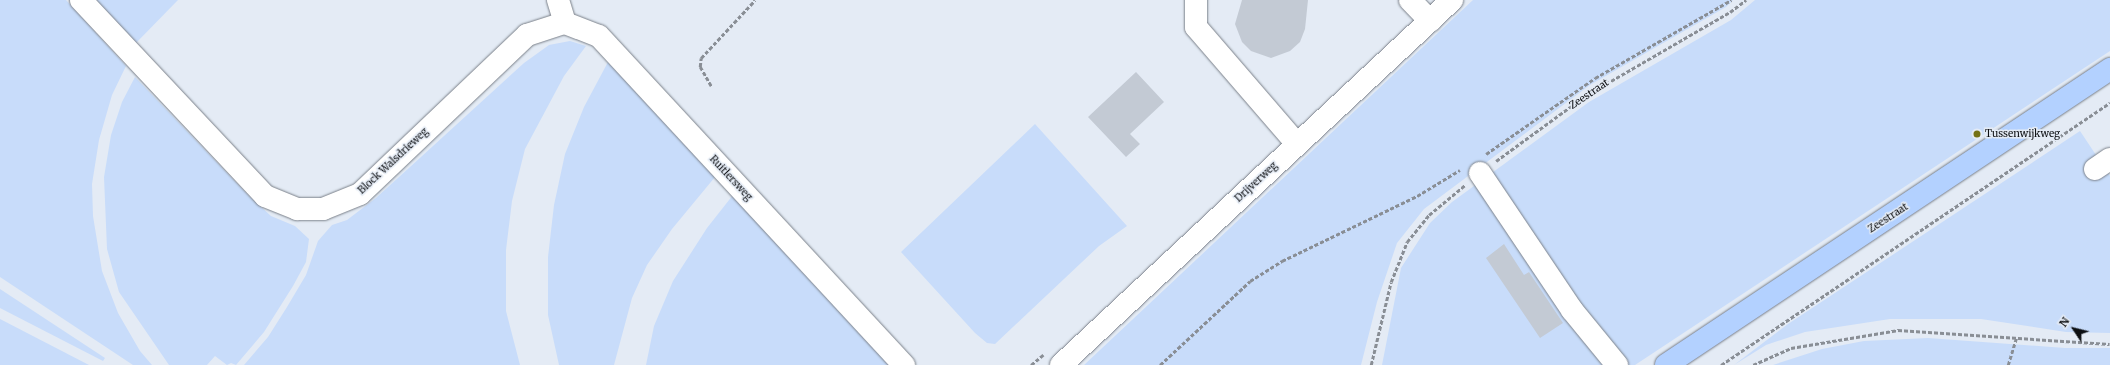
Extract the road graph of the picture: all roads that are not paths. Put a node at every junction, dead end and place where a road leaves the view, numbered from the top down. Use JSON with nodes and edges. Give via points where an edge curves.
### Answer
{"nodes":[{"id":1,"x":82,"y":0,"type":"edge"},
{"id":2,"x":558,"y":0,"type":"edge"},
{"id":3,"x":1196,"y":0,"type":"edge"},
{"id":4,"x":1410,"y":0,"type":"edge"},
{"id":5,"x":1452,"y":0,"type":"edge"},
{"id":6,"x":1430,"y":21,"type":"junction"},
{"id":7,"x":565,"y":23,"type":"junction"},
{"id":8,"x":2110,"y":69,"type":"edge"},
{"id":9,"x":1297,"y":144,"type":"junction"},
{"id":10,"x":1475,"y":166,"type":"road end"},
{"id":11,"x":904,"y":365,"type":"edge"},
{"id":12,"x":1061,"y":365,"type":"edge"},
{"id":13,"x":1617,"y":365,"type":"edge"},
{"id":14,"x":1666,"y":365,"type":"edge"}],
"edges":[{"from":1,"to":7,"type":"street","name":"Block Walsdrieweg","via":[[265,196],[297,209],[323,209],[360,194],[527,35]]},
{"from":2,"to":7,"type":"street"},
{"from":3,"to":9,"type":"street","via":[[1196,27]]},
{"from":4,"to":6,"type":"street"},
{"from":5,"to":6,"type":"street","name":"Drijverweg"},
{"from":6,"to":9,"type":"street","name":"Drijverweg"},
{"from":7,"to":11,"type":"street","name":"Ruitlersweg","via":[[599,36]]},
{"from":8,"to":14,"type":"main road","name":"Zeestraat"},
{"from":9,"to":12,"type":"street","name":"Drijverweg"},
{"from":10,"to":13,"type":"street","via":[[1572,310]]}]}
